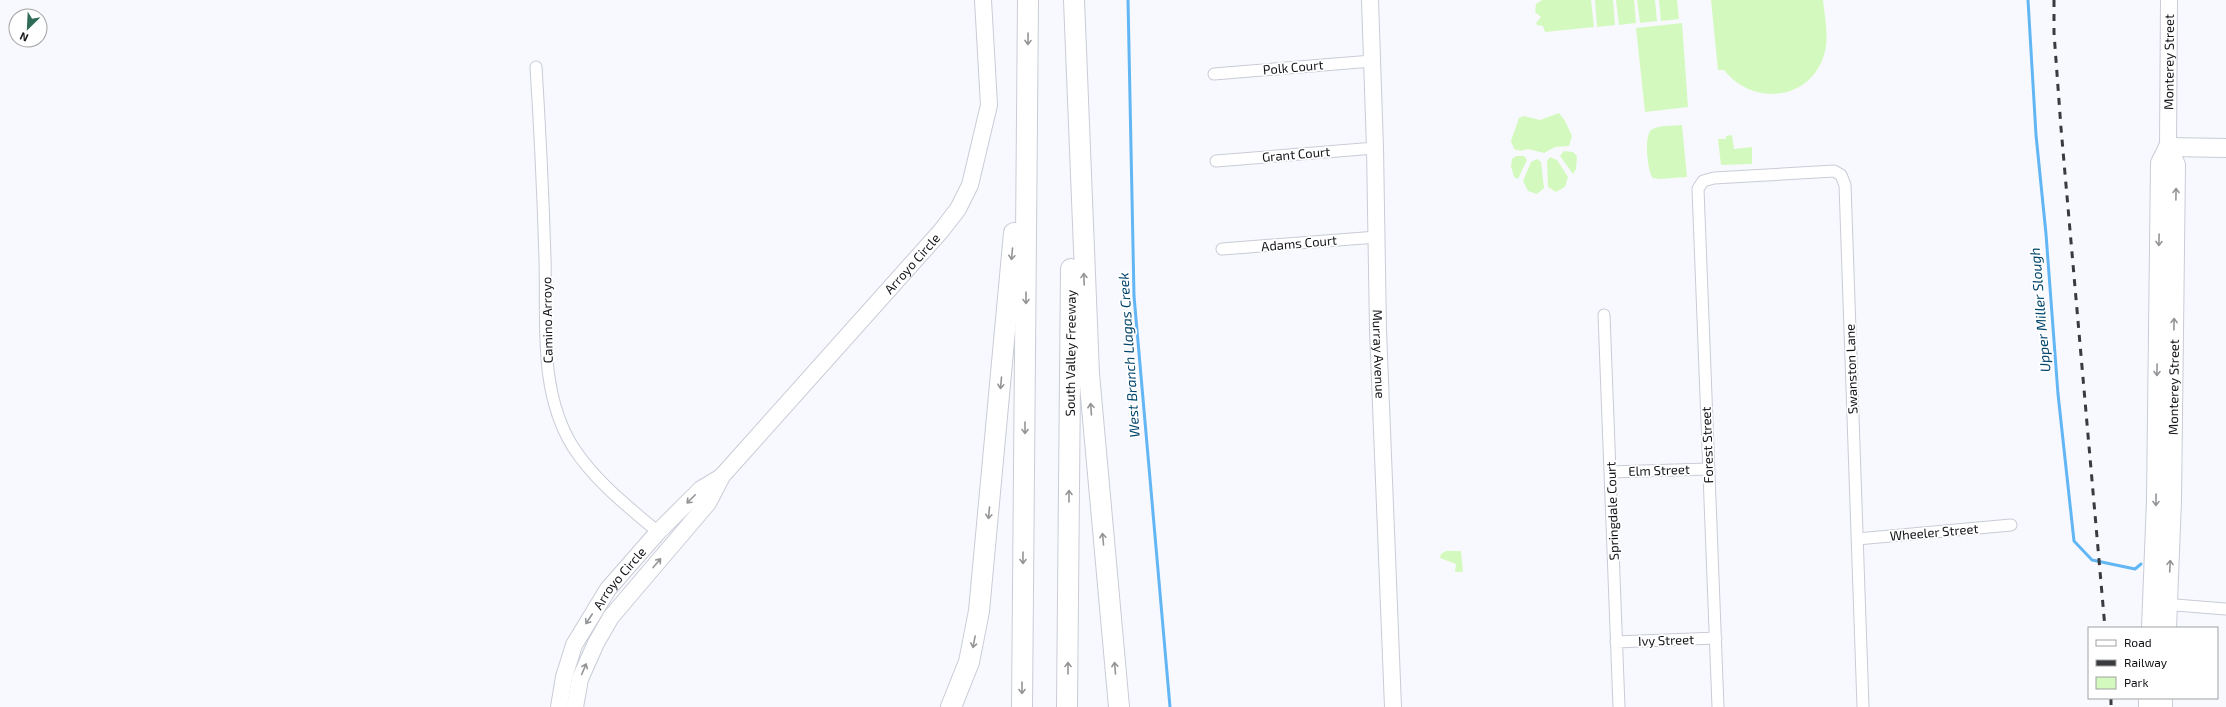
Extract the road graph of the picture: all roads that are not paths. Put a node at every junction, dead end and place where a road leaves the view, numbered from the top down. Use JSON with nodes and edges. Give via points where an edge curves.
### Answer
{"nodes":[{"id":1,"x":983,"y":0,"type":"edge"},
{"id":2,"x":1028,"y":0,"type":"edge"},
{"id":3,"x":1074,"y":0,"type":"edge"},
{"id":4,"x":1370,"y":0,"type":"edge"},
{"id":5,"x":2169,"y":0,"type":"edge"},
{"id":6,"x":1372,"y":61,"type":"junction"},
{"id":7,"x":536,"y":67,"type":"dead end"},
{"id":8,"x":1214,"y":74,"type":"dead end"},
{"id":9,"x":2168,"y":147,"type":"junction"},
{"id":10,"x":1375,"y":148,"type":"junction"},
{"id":11,"x":2226,"y":148,"type":"edge"},
{"id":12,"x":1216,"y":161,"type":"dead end"},
{"id":13,"x":1027,"y":175,"type":"junction"},
{"id":14,"x":1700,"y":184,"type":"joint"},
{"id":15,"x":1377,"y":237,"type":"junction"},
{"id":16,"x":1222,"y":250,"type":"dead end"},
{"id":17,"x":1604,"y":315,"type":"dead end"},
{"id":18,"x":1708,"y":469,"type":"junction"},
{"id":19,"x":1610,"y":472,"type":"junction"},
{"id":20,"x":722,"y":476,"type":"junction"},
{"id":21,"x":2011,"y":525,"type":"dead end"},
{"id":22,"x":658,"y":532,"type":"junction"},
{"id":23,"x":1857,"y":539,"type":"junction"},
{"id":24,"x":2160,"y":604,"type":"junction"},
{"id":25,"x":2226,"y":608,"type":"edge"},
{"id":26,"x":2151,"y":627,"type":"edge"},
{"id":27,"x":2166,"y":627,"type":"edge"},
{"id":28,"x":1716,"y":638,"type":"junction"},
{"id":29,"x":1616,"y":642,"type":"junction"},
{"id":30,"x":559,"y":707,"type":"edge"},
{"id":31,"x":574,"y":707,"type":"edge"},
{"id":32,"x":951,"y":707,"type":"edge"},
{"id":33,"x":1022,"y":707,"type":"edge"},
{"id":34,"x":1067,"y":707,"type":"edge"},
{"id":35,"x":1119,"y":707,"type":"edge"},
{"id":36,"x":1393,"y":707,"type":"edge"},
{"id":37,"x":1619,"y":707,"type":"edge"},
{"id":38,"x":1718,"y":707,"type":"edge"},
{"id":39,"x":1863,"y":707,"type":"edge"}],
"edges":[{"from":1,"to":20,"type":"street","name":"Arroyo Circle","via":[[989,105],[970,185],[958,209]]},
{"from":2,"to":13,"type":"highway","one_way":true},
{"from":34,"to":3,"type":"highway","name":"South Valley Freeway","one_way":true},
{"from":35,"to":3,"type":"highway","one_way":true,"via":[[1090,394]]},
{"from":4,"to":6,"type":"street","name":"Murray Avenue"},
{"from":5,"to":9,"type":"street","name":"Monterey Street"},
{"from":6,"to":8,"type":"street","name":"Polk Court"},
{"from":6,"to":10,"type":"street","name":"Murray Avenue"},
{"from":7,"to":22,"type":"street","name":"Camino Arroyo","via":[[548,377],[560,420],[573,446],[590,470],[605,487]]},
{"from":9,"to":11,"type":"main road"},
{"from":9,"to":24,"type":"main road","name":"Monterey Street","via":[[2160,163],[2156,500]]},
{"from":10,"to":12,"type":"street","name":"Grant Court"},
{"from":10,"to":15,"type":"street","name":"Murray Avenue"},
{"from":13,"to":32,"type":"highway","one_way":true,"via":[[1015,217],[979,611],[969,662]]},
{"from":13,"to":33,"type":"highway","one_way":true},
{"from":14,"to":18,"type":"street","name":"Forest Street","via":[[1697,196]]},
{"from":14,"to":23,"type":"street","name":"Swanston Lane","via":[[1714,178],[1834,171],[1841,175],[1845,185]]},
{"from":15,"to":16,"type":"street","name":"Adams Court"},
{"from":15,"to":36,"type":"street","name":"Murray Avenue","via":[[1378,330]]},
{"from":17,"to":19,"type":"street","name":"Springdale Court"},
{"from":18,"to":19,"type":"street","name":"Elm Street"},
{"from":18,"to":28,"type":"street","name":"Forest Street"},
{"from":19,"to":29,"type":"street","name":"Springdale Court"},
{"from":20,"to":22,"type":"street","name":"Arroyo Circle","one_way":true,"via":[[701,489]]},
{"from":31,"to":20,"type":"street","name":"Arroyo Circle","one_way":true,"via":[[580,679],[611,617],[708,503]]},
{"from":21,"to":23,"type":"street","name":"Wheeler Street"},
{"from":22,"to":30,"type":"street","name":"Arroyo Circle","one_way":true,"via":[[608,589],[580,632],[564,677]]},
{"from":23,"to":39,"type":"street","name":"Swanston Lane"},
{"from":24,"to":25,"type":"street"},
{"from":24,"to":26,"type":"main road","name":"Monterey Street"},
{"from":24,"to":27,"type":"main road","name":"Monterey Street"},
{"from":28,"to":29,"type":"street","name":"Ivy Street"},
{"from":28,"to":38,"type":"street","name":"Forest Street"},
{"from":29,"to":37,"type":"street","name":"Springdale Court"}]}
